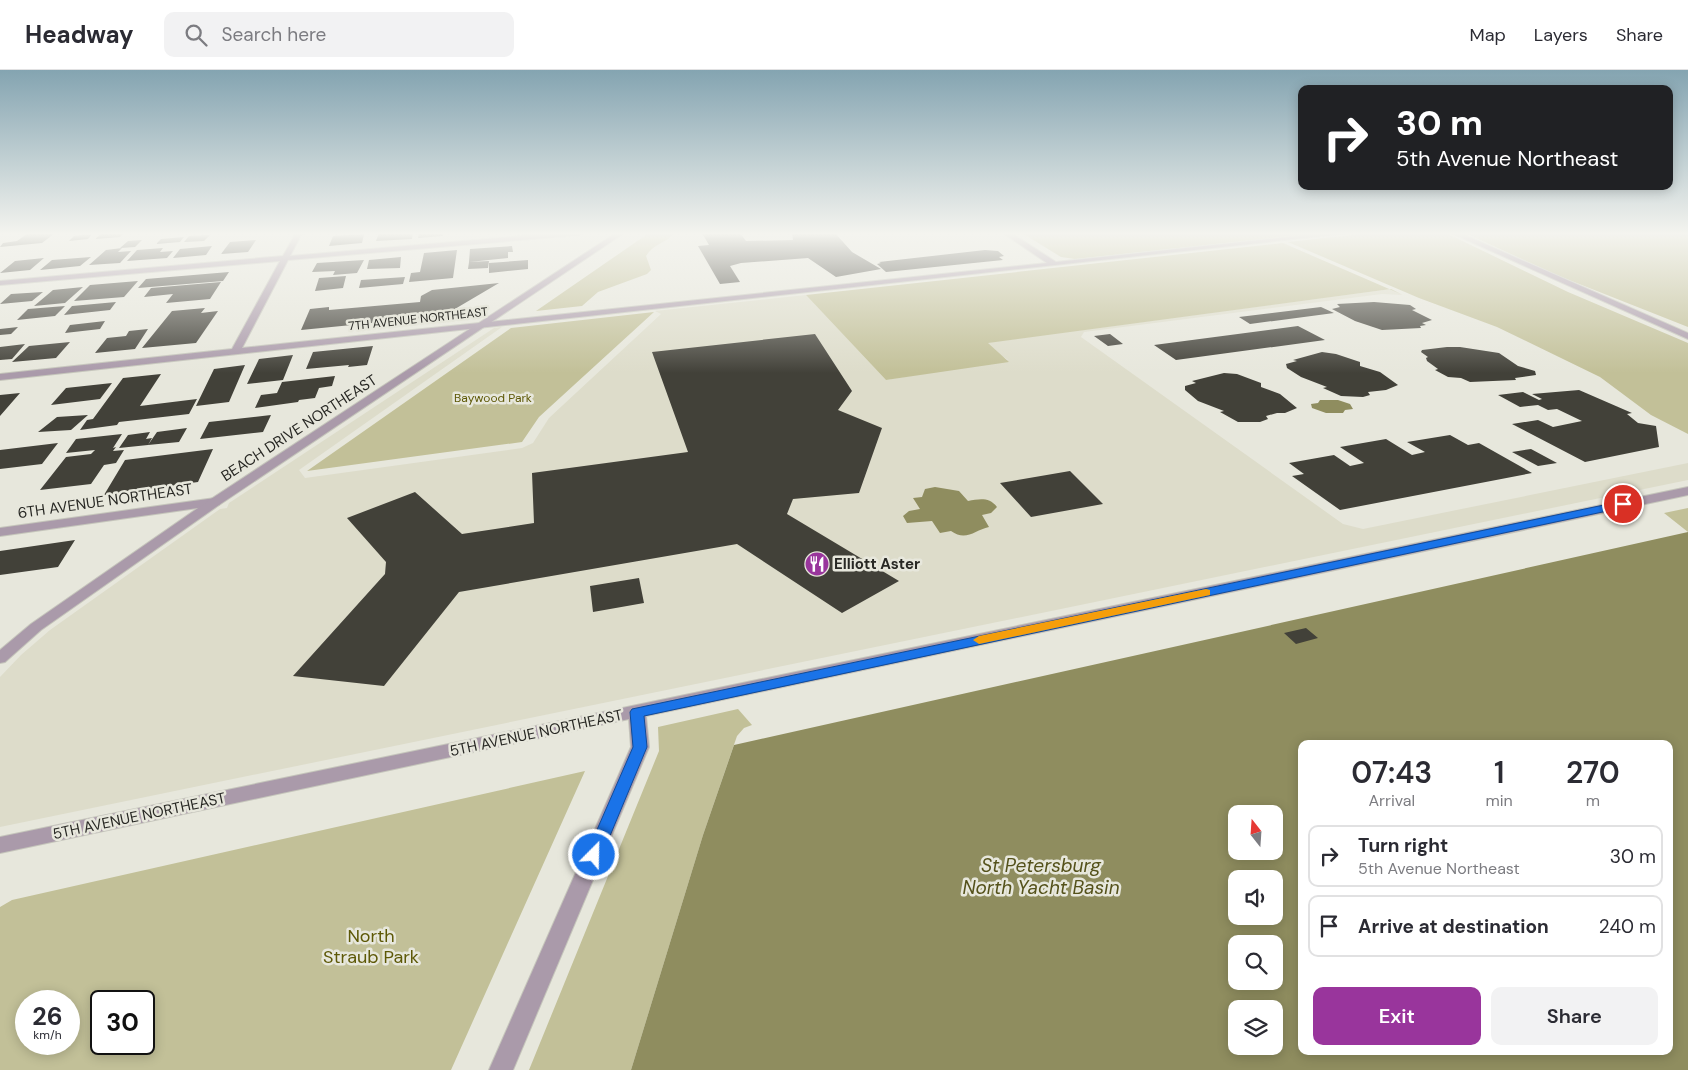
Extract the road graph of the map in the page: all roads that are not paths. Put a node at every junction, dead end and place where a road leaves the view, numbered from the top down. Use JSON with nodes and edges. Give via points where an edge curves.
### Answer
{"nodes":[{"id":1,"x":38,"y":280,"type":"edge"},
{"id":2,"x":274,"y":280,"type":"edge"},
{"id":3,"x":550,"y":280,"type":"edge"},
{"id":4,"x":907,"y":280,"type":"edge"},
{"id":5,"x":1560,"y":280,"type":"edge"},
{"id":6,"x":0,"y":283,"type":"edge"},
{"id":7,"x":482,"y":325,"type":"junction"},
{"id":8,"x":1688,"y":336,"type":"edge"},
{"id":9,"x":235,"y":352,"type":"junction"},
{"id":10,"x":0,"y":377,"type":"edge"},
{"id":11,"x":1688,"y":491,"type":"edge"},
{"id":12,"x":215,"y":502,"type":"junction"},
{"id":13,"x":0,"y":532,"type":"edge"},
{"id":14,"x":0,"y":658,"type":"edge"},
{"id":15,"x":637,"y":712,"type":"junction"},
{"id":16,"x":0,"y":845,"type":"edge"},
{"id":17,"x":501,"y":1070,"type":"edge"}],
"edges":[{"from":1,"to":6,"type":"street"},
{"from":2,"to":9,"type":"street"},
{"from":3,"to":7,"type":"street","name":"BEACH DRIVE NORTHEAST"},
{"from":4,"to":7,"type":"street","name":"7TH AVENUE NORTHEAST"},
{"from":5,"to":8,"type":"street"},
{"from":7,"to":9,"type":"street","name":"7TH AVENUE NORTHEAST"},
{"from":7,"to":12,"type":"street","name":"BEACH DRIVE NORTHEAST"},
{"from":9,"to":10,"type":"street","name":"7TH AVENUE NORTHEAST"},
{"from":11,"to":15,"type":"street","name":"5TH AVENUE NORTHEAST"},
{"from":12,"to":13,"type":"street","name":"6TH AVENUE NORTHEAST"},
{"from":12,"to":14,"type":"street","name":"BEACH DRIVE NORTHEAST","via":[[36,628]]},
{"from":15,"to":16,"type":"street","name":"5TH AVENUE NORTHEAST"},
{"from":15,"to":17,"type":"street","via":[[640,747]]}]}
